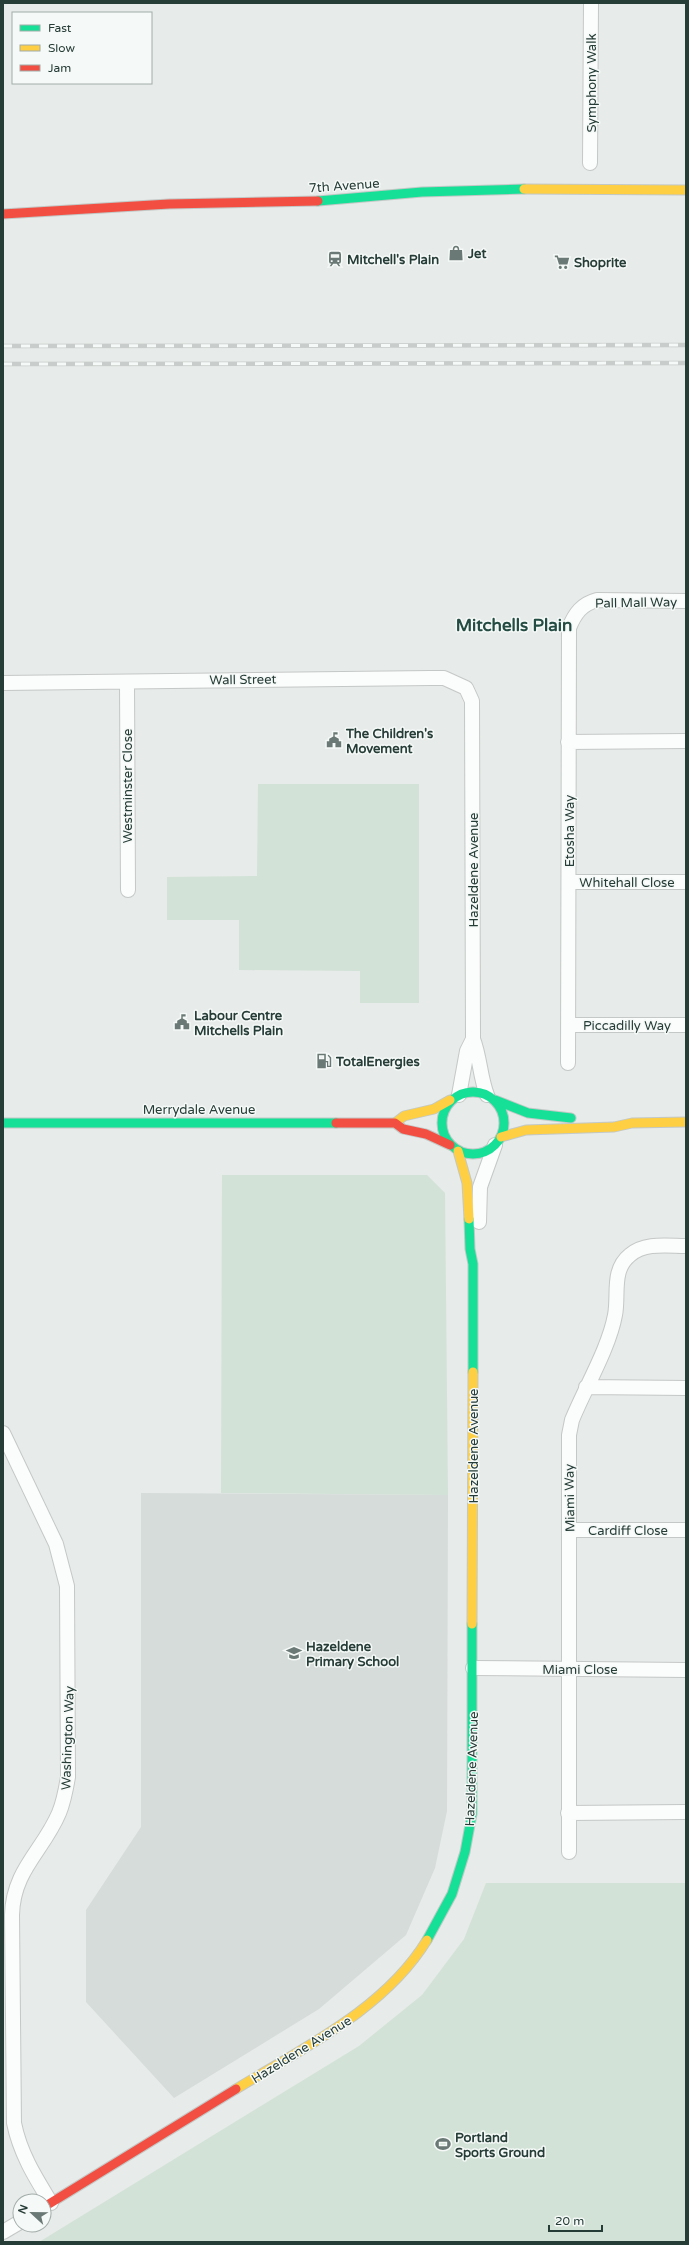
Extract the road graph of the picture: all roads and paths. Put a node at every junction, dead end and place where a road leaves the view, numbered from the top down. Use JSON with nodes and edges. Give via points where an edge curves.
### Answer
{"nodes":[{"id":1,"x":591,"y":3,"type":"edge"},
{"id":2,"x":590,"y":163,"type":"dead end"},
{"id":3,"x":686,"y":190,"type":"edge"},
{"id":4,"x":3,"y":214,"type":"edge"},
{"id":5,"x":686,"y":600,"type":"edge"},
{"id":6,"x":585,"y":604,"type":"joint"},
{"id":7,"x":3,"y":682,"type":"edge"},
{"id":8,"x":127,"y":682,"type":"junction"},
{"id":9,"x":472,"y":701,"type":"joint"},
{"id":10,"x":686,"y":741,"type":"edge"},
{"id":11,"x":568,"y":742,"type":"junction"},
{"id":12,"x":569,"y":882,"type":"junction"},
{"id":13,"x":686,"y":882,"type":"edge"},
{"id":14,"x":128,"y":890,"type":"dead end"},
{"id":15,"x":686,"y":1024,"type":"edge"},
{"id":16,"x":568,"y":1025,"type":"junction"},
{"id":17,"x":473,"y":1039,"type":"junction"},
{"id":18,"x":568,"y":1063,"type":"dead end"},
{"id":19,"x":455,"y":1097,"type":"junction"},
{"id":20,"x":491,"y":1098,"type":"junction"},
{"id":21,"x":583,"y":1118,"type":"dead end"},
{"id":22,"x":599,"y":1118,"type":"dead end"},
{"id":23,"x":686,"y":1122,"type":"edge"},
{"id":24,"x":3,"y":1123,"type":"edge"},
{"id":25,"x":395,"y":1123,"type":"junction"},
{"id":26,"x":632,"y":1123,"type":"junction"},
{"id":27,"x":498,"y":1141,"type":"junction"},
{"id":28,"x":450,"y":1145,"type":"junction"},
{"id":29,"x":458,"y":1151,"type":"junction"},
{"id":30,"x":686,"y":1246,"type":"edge"},
{"id":31,"x":473,"y":1264,"type":"junction"},
{"id":32,"x":586,"y":1387,"type":"junction"},
{"id":33,"x":686,"y":1388,"type":"edge"},
{"id":34,"x":3,"y":1433,"type":"edge"},
{"id":35,"x":569,"y":1530,"type":"junction"},
{"id":36,"x":686,"y":1530,"type":"edge"},
{"id":37,"x":473,"y":1668,"type":"junction"},
{"id":38,"x":569,"y":1669,"type":"junction"},
{"id":39,"x":686,"y":1670,"type":"edge"},
{"id":40,"x":686,"y":1812,"type":"edge"},
{"id":41,"x":568,"y":1813,"type":"junction"},
{"id":42,"x":569,"y":1852,"type":"dead end"},
{"id":43,"x":7,"y":1915,"type":"edge"},
{"id":44,"x":42,"y":2193,"type":"edge"},
{"id":45,"x":52,"y":2203,"type":"edge"},
{"id":46,"x":12,"y":2227,"type":"edge"},
{"id":47,"x":3,"y":2232,"type":"edge"}],
"edges":[{"from":1,"to":2,"type":"street","name":"Symphony Walk"},
{"from":3,"to":4,"type":"street","name":"7th Avenue","via":[[454,191],[334,201],[169,204]]},
{"from":5,"to":6,"type":"street","name":"Pall Mall Way","via":[[597,600]]},
{"from":6,"to":11,"type":"street","name":"Etosha Way","via":[[575,614],[569,628]]},
{"from":7,"to":8,"type":"street","name":"Wall Street"},
{"from":8,"to":9,"type":"street","name":"Wall Street","via":[[251,678],[444,678],[466,688]]},
{"from":8,"to":14,"type":"street","name":"Westminster Close"},
{"from":9,"to":17,"type":"street","name":"Hazeldene Avenue"},
{"from":10,"to":11,"type":"street"},
{"from":11,"to":12,"type":"street","name":"Etosha Way"},
{"from":12,"to":13,"type":"street","name":"Whitehall Close"},
{"from":12,"to":16,"type":"street","name":"Etosha Way"},
{"from":15,"to":16,"type":"street","name":"Piccadilly Way"},
{"from":16,"to":18,"type":"street","name":"Etosha Way"},
{"from":17,"to":19,"type":"street","name":"Hazeldene Avenue","via":[[467,1051]]},
{"from":17,"to":20,"type":"street","name":"Hazeldene Avenue","via":[[478,1052],[482,1083]]},
{"from":19,"to":20,"type":"street","via":[[468,1091],[478,1091]]},
{"from":19,"to":25,"type":"street","name":"Merrydale Avenue","via":[[434,1109],[404,1116]]},
{"from":19,"to":28,"type":"street","via":[[442,1118],[445,1137]]},
{"from":20,"to":21,"type":"street","via":[[528,1112]]},
{"from":20,"to":27,"type":"street","via":[[504,1118]]},
{"from":22,"to":26,"type":"street","via":[[615,1118]]},
{"from":23,"to":26,"type":"street"},
{"from":24,"to":25,"type":"street","name":"Merrydale Avenue"},
{"from":25,"to":28,"type":"street","name":"Merrydale Avenue","via":[[403,1129],[421,1133]]},
{"from":26,"to":27,"type":"street","via":[[614,1127],[526,1130]]},
{"from":27,"to":29,"type":"street","via":[[487,1151],[478,1154]]},
{"from":27,"to":31,"type":"street","name":"Hazeldene Avenue","via":[[480,1187],[478,1251]]},
{"from":28,"to":29,"type":"street"},
{"from":29,"to":31,"type":"street","name":"Hazeldene Avenue","via":[[467,1189],[469,1250]]},
{"from":30,"to":32,"type":"street","name":"Miami Way","via":[[642,1248],[630,1254],[622,1263],[617,1278],[615,1317]]},
{"from":31,"to":37,"type":"street","name":"Hazeldene Avenue"},
{"from":32,"to":33,"type":"street"},
{"from":32,"to":35,"type":"street","name":"Miami Way","via":[[572,1420],[569,1435]]},
{"from":34,"to":43,"type":"street","name":"Washington Way","via":[[56,1544],[63,1564],[68,1602],[68,1777],[64,1801],[15,1888]]},
{"from":35,"to":36,"type":"street","name":"Cardiff Close"},
{"from":35,"to":38,"type":"street","name":"Miami Way"},
{"from":37,"to":38,"type":"street","name":"Miami Close"},
{"from":37,"to":45,"type":"street","name":"Hazeldene Avenue","via":[[472,1814],[465,1852],[452,1894],[420,1952],[373,2001],[330,2031]]},
{"from":38,"to":39,"type":"street","name":"Miami Close"},
{"from":38,"to":41,"type":"street","name":"Miami Way"},
{"from":40,"to":41,"type":"street"},
{"from":41,"to":42,"type":"street","name":"Miami Way"},
{"from":43,"to":44,"type":"street","name":"Washington Way","via":[[14,2123],[17,2140]]},
{"from":46,"to":47,"type":"street"}]}
